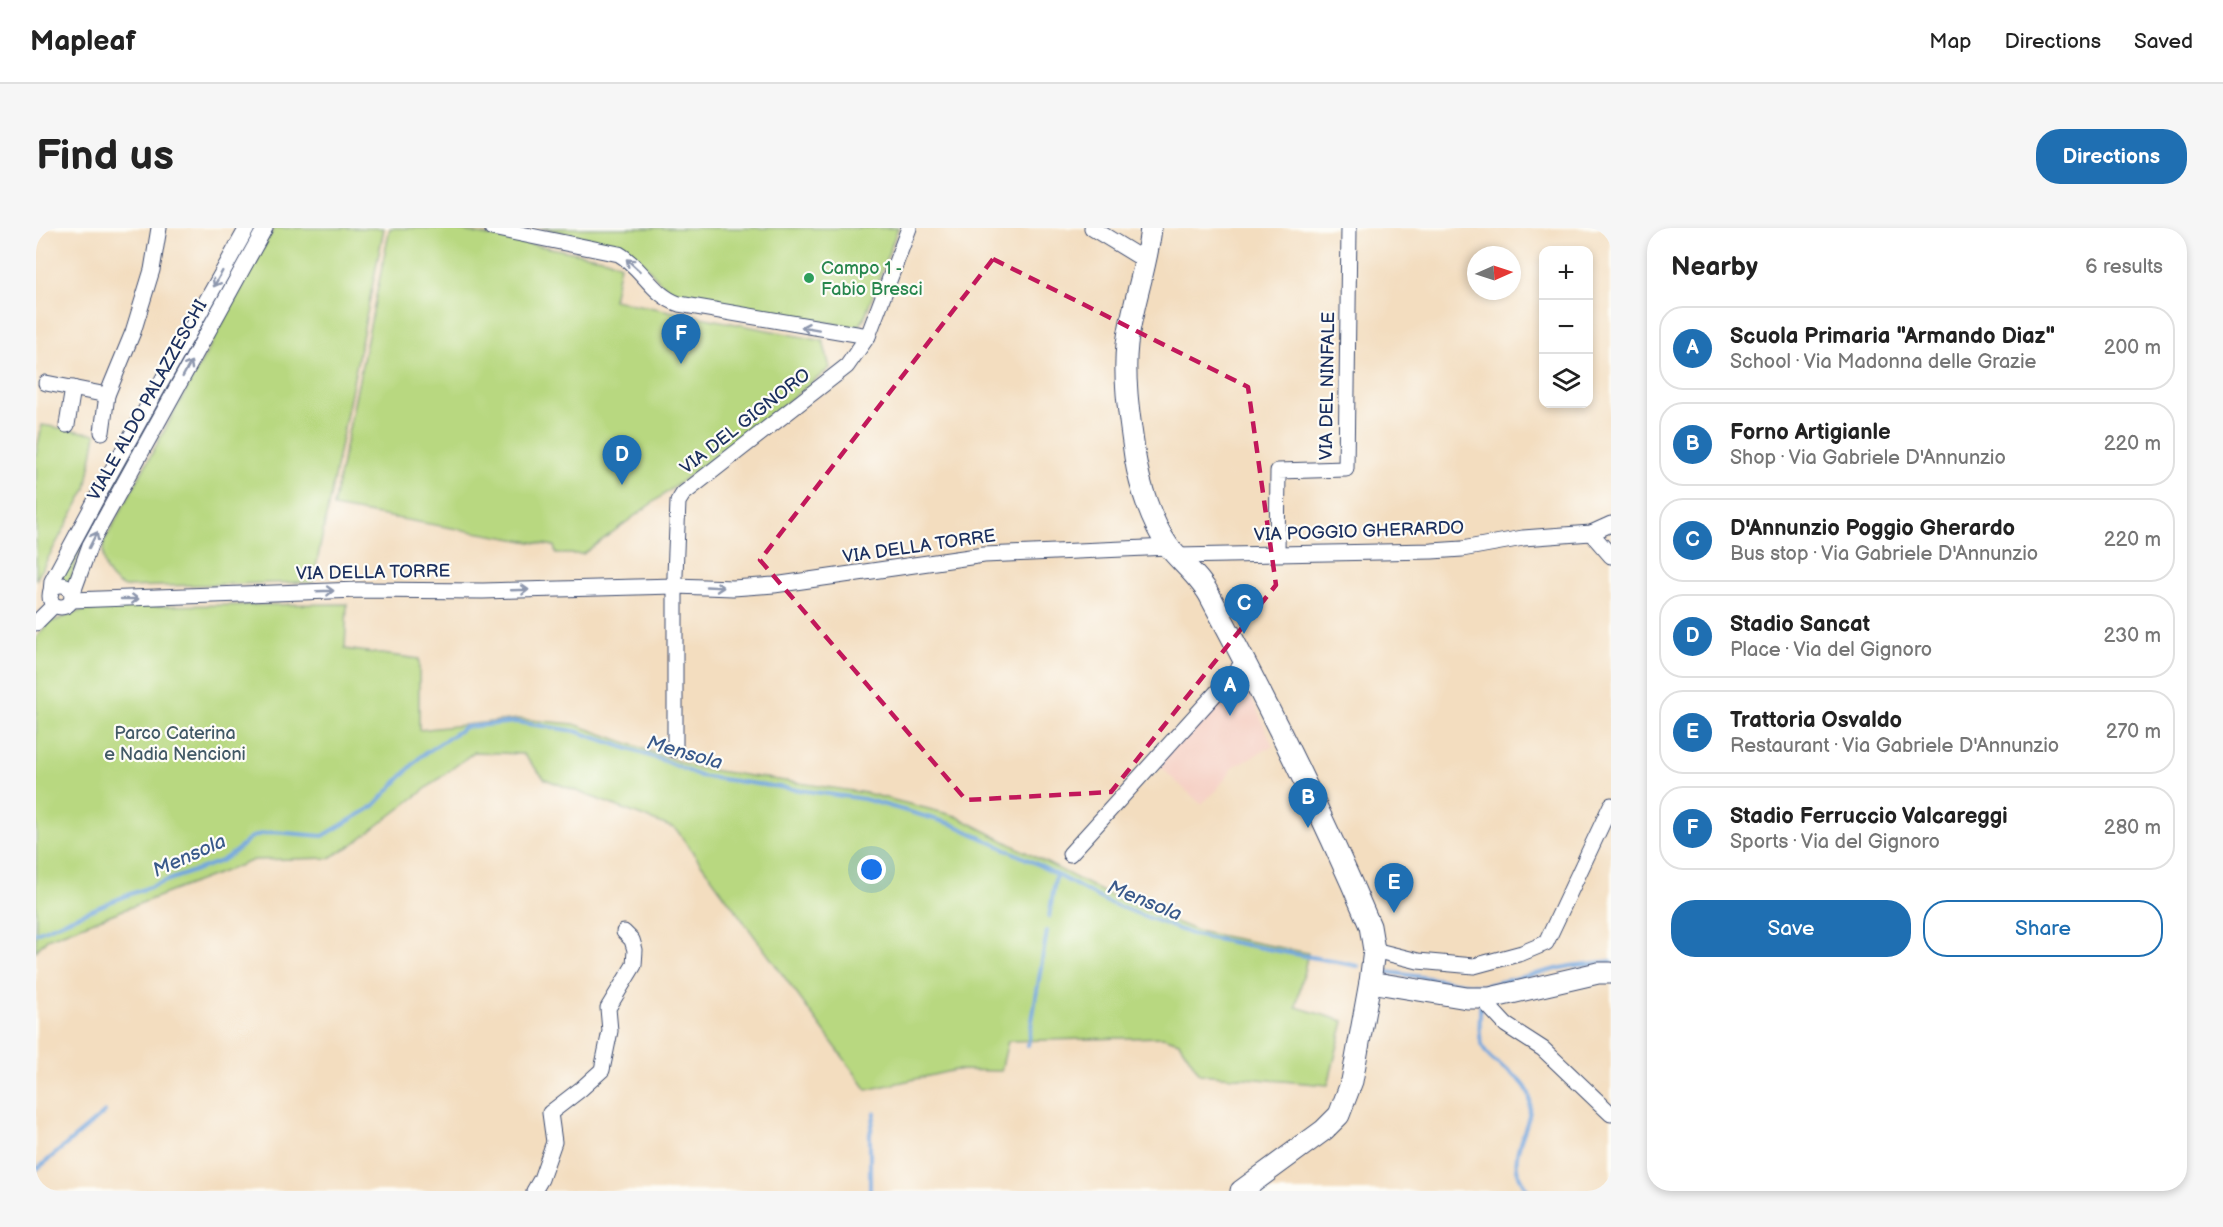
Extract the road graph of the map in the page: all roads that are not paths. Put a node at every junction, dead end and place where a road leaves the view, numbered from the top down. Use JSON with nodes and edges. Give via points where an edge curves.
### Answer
{"nodes":[{"id":1,"x":159,"y":228,"type":"edge"},
{"id":2,"x":247,"y":228,"type":"edge"},
{"id":3,"x":265,"y":228,"type":"edge"},
{"id":4,"x":492,"y":228,"type":"edge"},
{"id":5,"x":909,"y":228,"type":"edge"},
{"id":6,"x":1092,"y":228,"type":"edge"},
{"id":7,"x":1151,"y":228,"type":"edge"},
{"id":8,"x":1349,"y":228,"type":"edge"},
{"id":9,"x":1146,"y":261,"type":"junction"},
{"id":10,"x":868,"y":336,"type":"junction"},
{"id":11,"x":46,"y":383,"type":"dead end"},
{"id":12,"x":73,"y":388,"type":"junction"},
{"id":13,"x":107,"y":395,"type":"junction"},
{"id":14,"x":67,"y":425,"type":"dead end"},
{"id":15,"x":102,"y":432,"type":"dead end"},
{"id":16,"x":1611,"y":524,"type":"edge"},
{"id":17,"x":1591,"y":532,"type":"junction"},
{"id":18,"x":1173,"y":551,"type":"junction"},
{"id":19,"x":1277,"y":554,"type":"junction"},
{"id":20,"x":1611,"y":556,"type":"edge"},
{"id":21,"x":675,"y":585,"type":"junction"},
{"id":22,"x":72,"y":597,"type":"junction"},
{"id":23,"x":52,"y":598,"type":"junction"},
{"id":24,"x":36,"y":623,"type":"edge"},
{"id":25,"x":1245,"y":661,"type":"junction"},
{"id":26,"x":675,"y":750,"type":"dead end"},
{"id":27,"x":1611,"y":805,"type":"edge"},
{"id":28,"x":1070,"y":854,"type":"dead end"},
{"id":29,"x":624,"y":932,"type":"dead end"},
{"id":30,"x":1372,"y":966,"type":"junction"},
{"id":31,"x":1611,"y":973,"type":"edge"},
{"id":32,"x":1481,"y":998,"type":"junction"},
{"id":33,"x":1611,"y":1114,"type":"edge"},
{"id":34,"x":534,"y":1191,"type":"edge"},
{"id":35,"x":1241,"y":1191,"type":"edge"}],
"edges":[{"from":1,"to":13,"type":"street","via":[[149,280]]},
{"from":2,"to":23,"type":"street","name":"VIALE ALDO PALAZZESCHI","one_way":true,"via":[[52,581]]},
{"from":22,"to":3,"type":"street","name":"VIALE ALDO PALAZZESCHI","one_way":true,"via":[[90,545]]},
{"from":10,"to":4,"type":"street","one_way":true,"via":[[679,304],[660,294],[631,261],[619,254]]},
{"from":5,"to":10,"type":"street","name":"VIA DEL GIGNORO"},
{"from":6,"to":9,"type":"street"},
{"from":7,"to":9,"type":"street"},
{"from":8,"to":19,"type":"street","name":"VIA DEL NINFALE","via":[[1346,469],[1278,471]]},
{"from":9,"to":18,"type":"street","via":[[1128,335],[1127,376],[1141,482],[1160,532]]},
{"from":10,"to":21,"type":"street","name":"VIA DEL GIGNORO","via":[[843,370],[680,498]]},
{"from":11,"to":12,"type":"street"},
{"from":12,"to":13,"type":"street"},
{"from":12,"to":14,"type":"street"},
{"from":13,"to":15,"type":"street"},
{"from":16,"to":17,"type":"street","name":"VIA POGGIO GHERARDO"},
{"from":17,"to":19,"type":"street","name":"VIA POGGIO GHERARDO","via":[[1462,549]]},
{"from":17,"to":20,"type":"street"},
{"from":18,"to":19,"type":"street","name":"VIA POGGIO GHERARDO"},
{"from":21,"to":18,"type":"street","name":"VIA DELLA TORRE","one_way":true,"via":[[734,588],[785,584],[984,555]]},
{"from":18,"to":25,"type":"street","via":[[1208,591]]},
{"from":22,"to":21,"type":"street","name":"VIA DELLA TORRE","one_way":true},
{"from":21,"to":26,"type":"street"},
{"from":22,"to":23,"type":"street","via":[[63,585],[56,586]]},
{"from":23,"to":24,"type":"street"},
{"from":25,"to":28,"type":"street"},
{"from":25,"to":30,"type":"street","via":[[1297,762],[1370,926]]},
{"from":27,"to":30,"type":"street","via":[[1550,938],[1542,945],[1474,966],[1418,961]]},
{"from":29,"to":34,"type":"street","via":[[632,940],[634,964],[608,1008],[610,1031],[602,1070],[550,1113],[554,1142]]},
{"from":30,"to":32,"type":"street","via":[[1467,998]]},
{"from":30,"to":35,"type":"street","via":[[1352,1081],[1339,1116]]},
{"from":31,"to":32,"type":"street"},
{"from":32,"to":33,"type":"street","via":[[1506,1025],[1543,1048]]}]}
